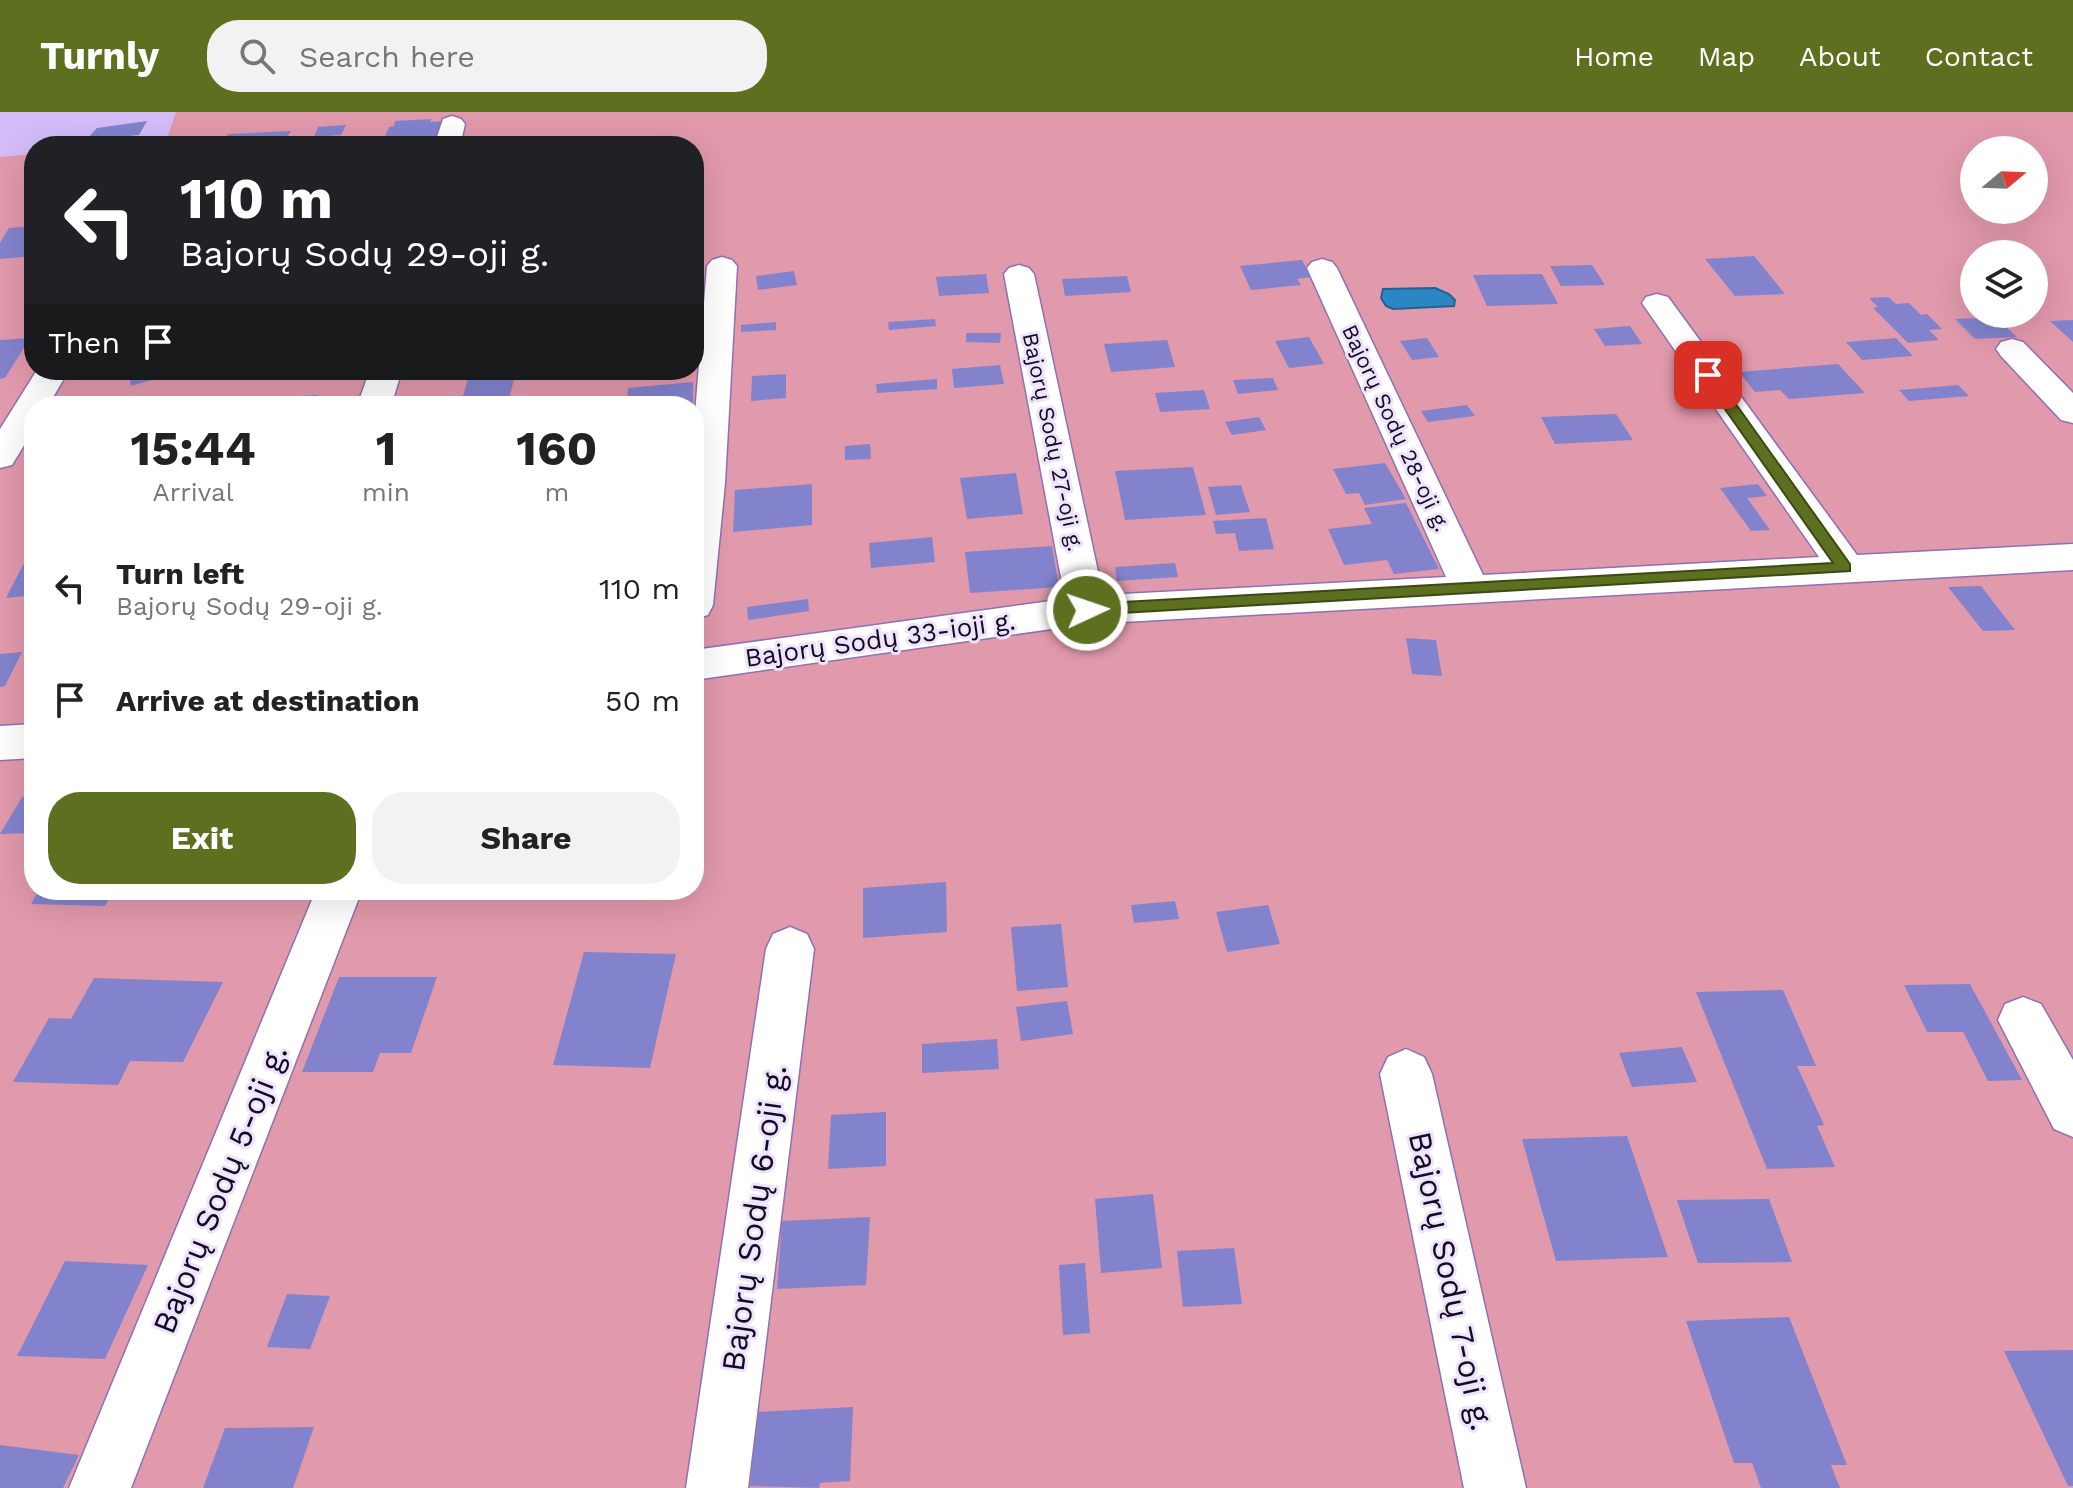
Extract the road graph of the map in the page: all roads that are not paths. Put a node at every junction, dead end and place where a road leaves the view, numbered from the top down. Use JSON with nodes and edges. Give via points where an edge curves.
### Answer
{"nodes":[{"id":1,"x":722,"y":266,"type":"dead end"},
{"id":2,"x":1322,"y":268,"type":"dead end"},
{"id":3,"x":1019,"y":274,"type":"dead end"},
{"id":4,"x":1657,"y":303,"type":"dead end"},
{"id":5,"x":2012,"y":349,"type":"dead end"},
{"id":6,"x":2073,"y":413,"type":"edge"},
{"id":7,"x":24,"y":418,"type":"edge"},
{"id":8,"x":0,"y":457,"type":"edge"},
{"id":9,"x":704,"y":511,"type":"edge"},
{"id":10,"x":2073,"y":557,"type":"edge"},
{"id":11,"x":1845,"y":567,"type":"junction"},
{"id":12,"x":1470,"y":587,"type":"junction"},
{"id":13,"x":1087,"y":610,"type":"junction"},
{"id":14,"x":704,"y":664,"type":"edge"},
{"id":15,"x":24,"y":742,"type":"edge"},
{"id":16,"x":0,"y":743,"type":"edge"},
{"id":17,"x":335,"y":900,"type":"edge"},
{"id":18,"x":790,"y":949,"type":"dead end"},
{"id":19,"x":2023,"y":1020,"type":"dead end"},
{"id":20,"x":1406,"y":1074,"type":"dead end"},
{"id":21,"x":2073,"y":1111,"type":"edge"},
{"id":22,"x":100,"y":1488,"type":"edge"},
{"id":23,"x":717,"y":1488,"type":"edge"},
{"id":24,"x":1495,"y":1488,"type":"edge"}],
"edges":[{"from":1,"to":9,"type":"street"},
{"from":2,"to":12,"type":"street","name":"Bajorų Sodų 28-oji g."},
{"from":3,"to":13,"type":"street","name":"Bajorų Sodų 27-oji g."},
{"from":4,"to":11,"type":"street"},
{"from":5,"to":6,"type":"street"},
{"from":7,"to":8,"type":"street"},
{"from":10,"to":11,"type":"street","name":"Bajorų Sodų 33-ioji g."},
{"from":11,"to":12,"type":"street","name":"Bajorų Sodų 33-ioji g."},
{"from":12,"to":13,"type":"street","name":"Bajorų Sodų 33-ioji g."},
{"from":13,"to":14,"type":"street","name":"Bajorų Sodų 33-ioji g."},
{"from":15,"to":16,"type":"street"},
{"from":17,"to":22,"type":"street","name":"Bajorų Sodų 5-oji g."},
{"from":18,"to":23,"type":"street","name":"Bajorų Sodų 6-oji g."},
{"from":19,"to":21,"type":"street"},
{"from":20,"to":24,"type":"street","name":"Bajorų Sodų 7-oji g."}]}
